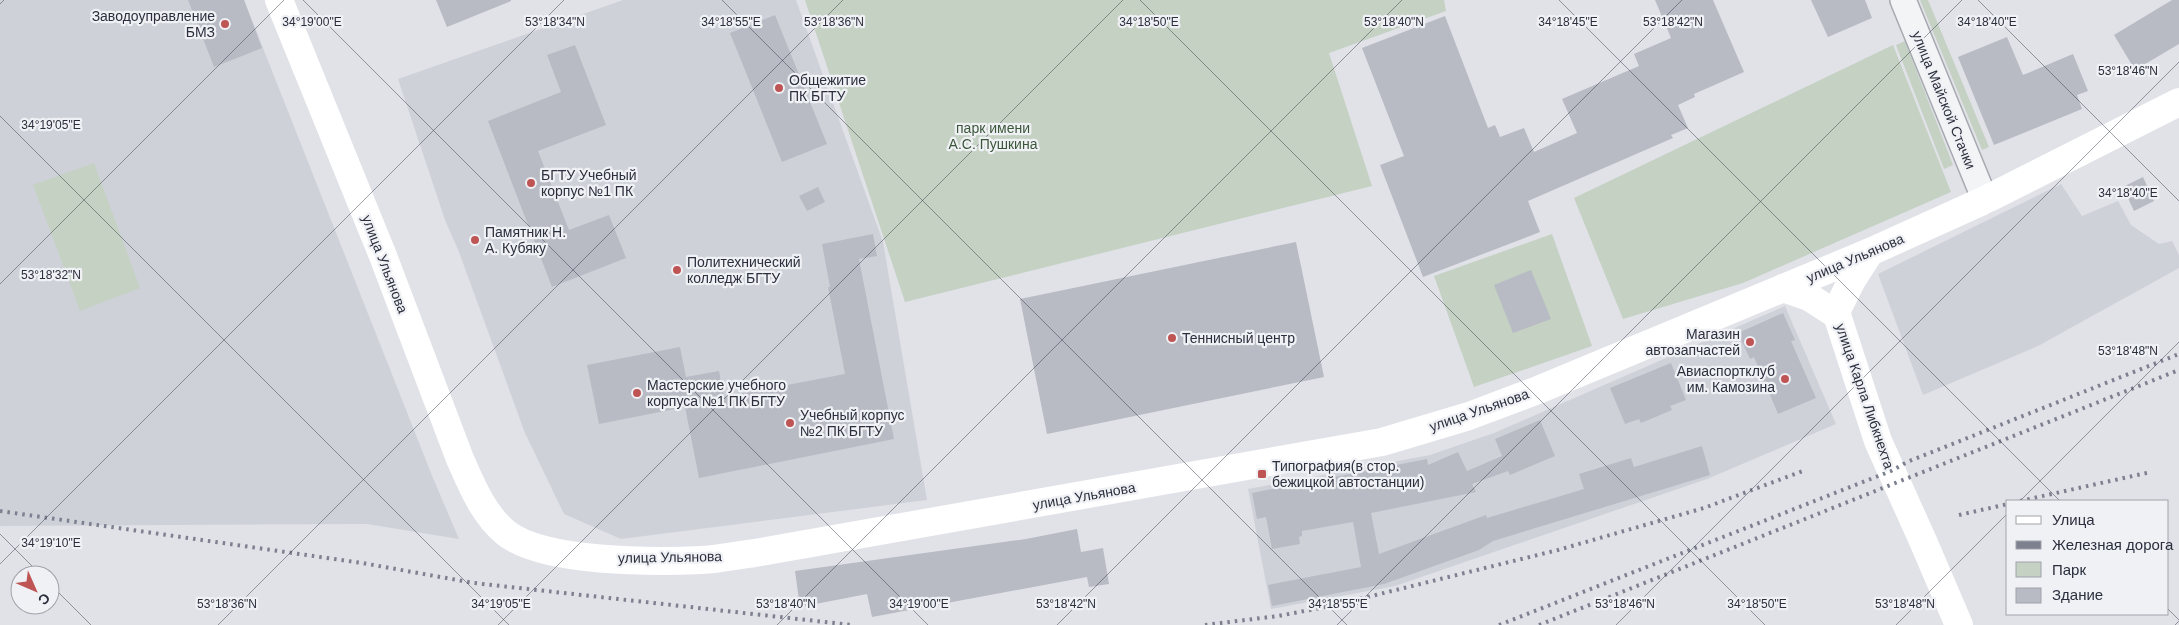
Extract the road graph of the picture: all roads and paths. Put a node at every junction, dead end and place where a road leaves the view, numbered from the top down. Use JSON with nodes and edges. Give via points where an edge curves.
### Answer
{"nodes":[{"id":1,"x":279,"y":0,"type":"edge"},
{"id":2,"x":1903,"y":0,"type":"edge"},
{"id":3,"x":2179,"y":102,"type":"edge"},
{"id":4,"x":1985,"y":200,"type":"junction"},
{"id":5,"x":1870,"y":252,"type":"junction"},
{"id":6,"x":1783,"y":288,"type":"junction"},
{"id":7,"x":1837,"y":313,"type":"junction"},
{"id":8,"x":1959,"y":625,"type":"edge"}],
"edges":[{"from":1,"to":6,"type":"main road","name":"улица Ульянова","via":[[473,489],[496,524],[508,534],[538,548],[628,560],[703,560],[1382,442],[1468,416],[1538,390]]},
{"from":2,"to":4,"type":"street","name":"улица Майской Стачки"},
{"from":3,"to":4,"type":"main road","name":"улица Ульянова"},
{"from":4,"to":5,"type":"main road","name":"улица Ульянова"},
{"from":5,"to":6,"type":"main road","name":"улица Ульянова"},
{"from":5,"to":7,"type":"main road","name":"улица Карла Либкнехта","via":[[1852,280]]},
{"from":6,"to":7,"type":"main road","via":[[1809,297]]},
{"from":7,"to":8,"type":"main road","name":"улица Карла Либкнехта","via":[[1878,441]]}]}
